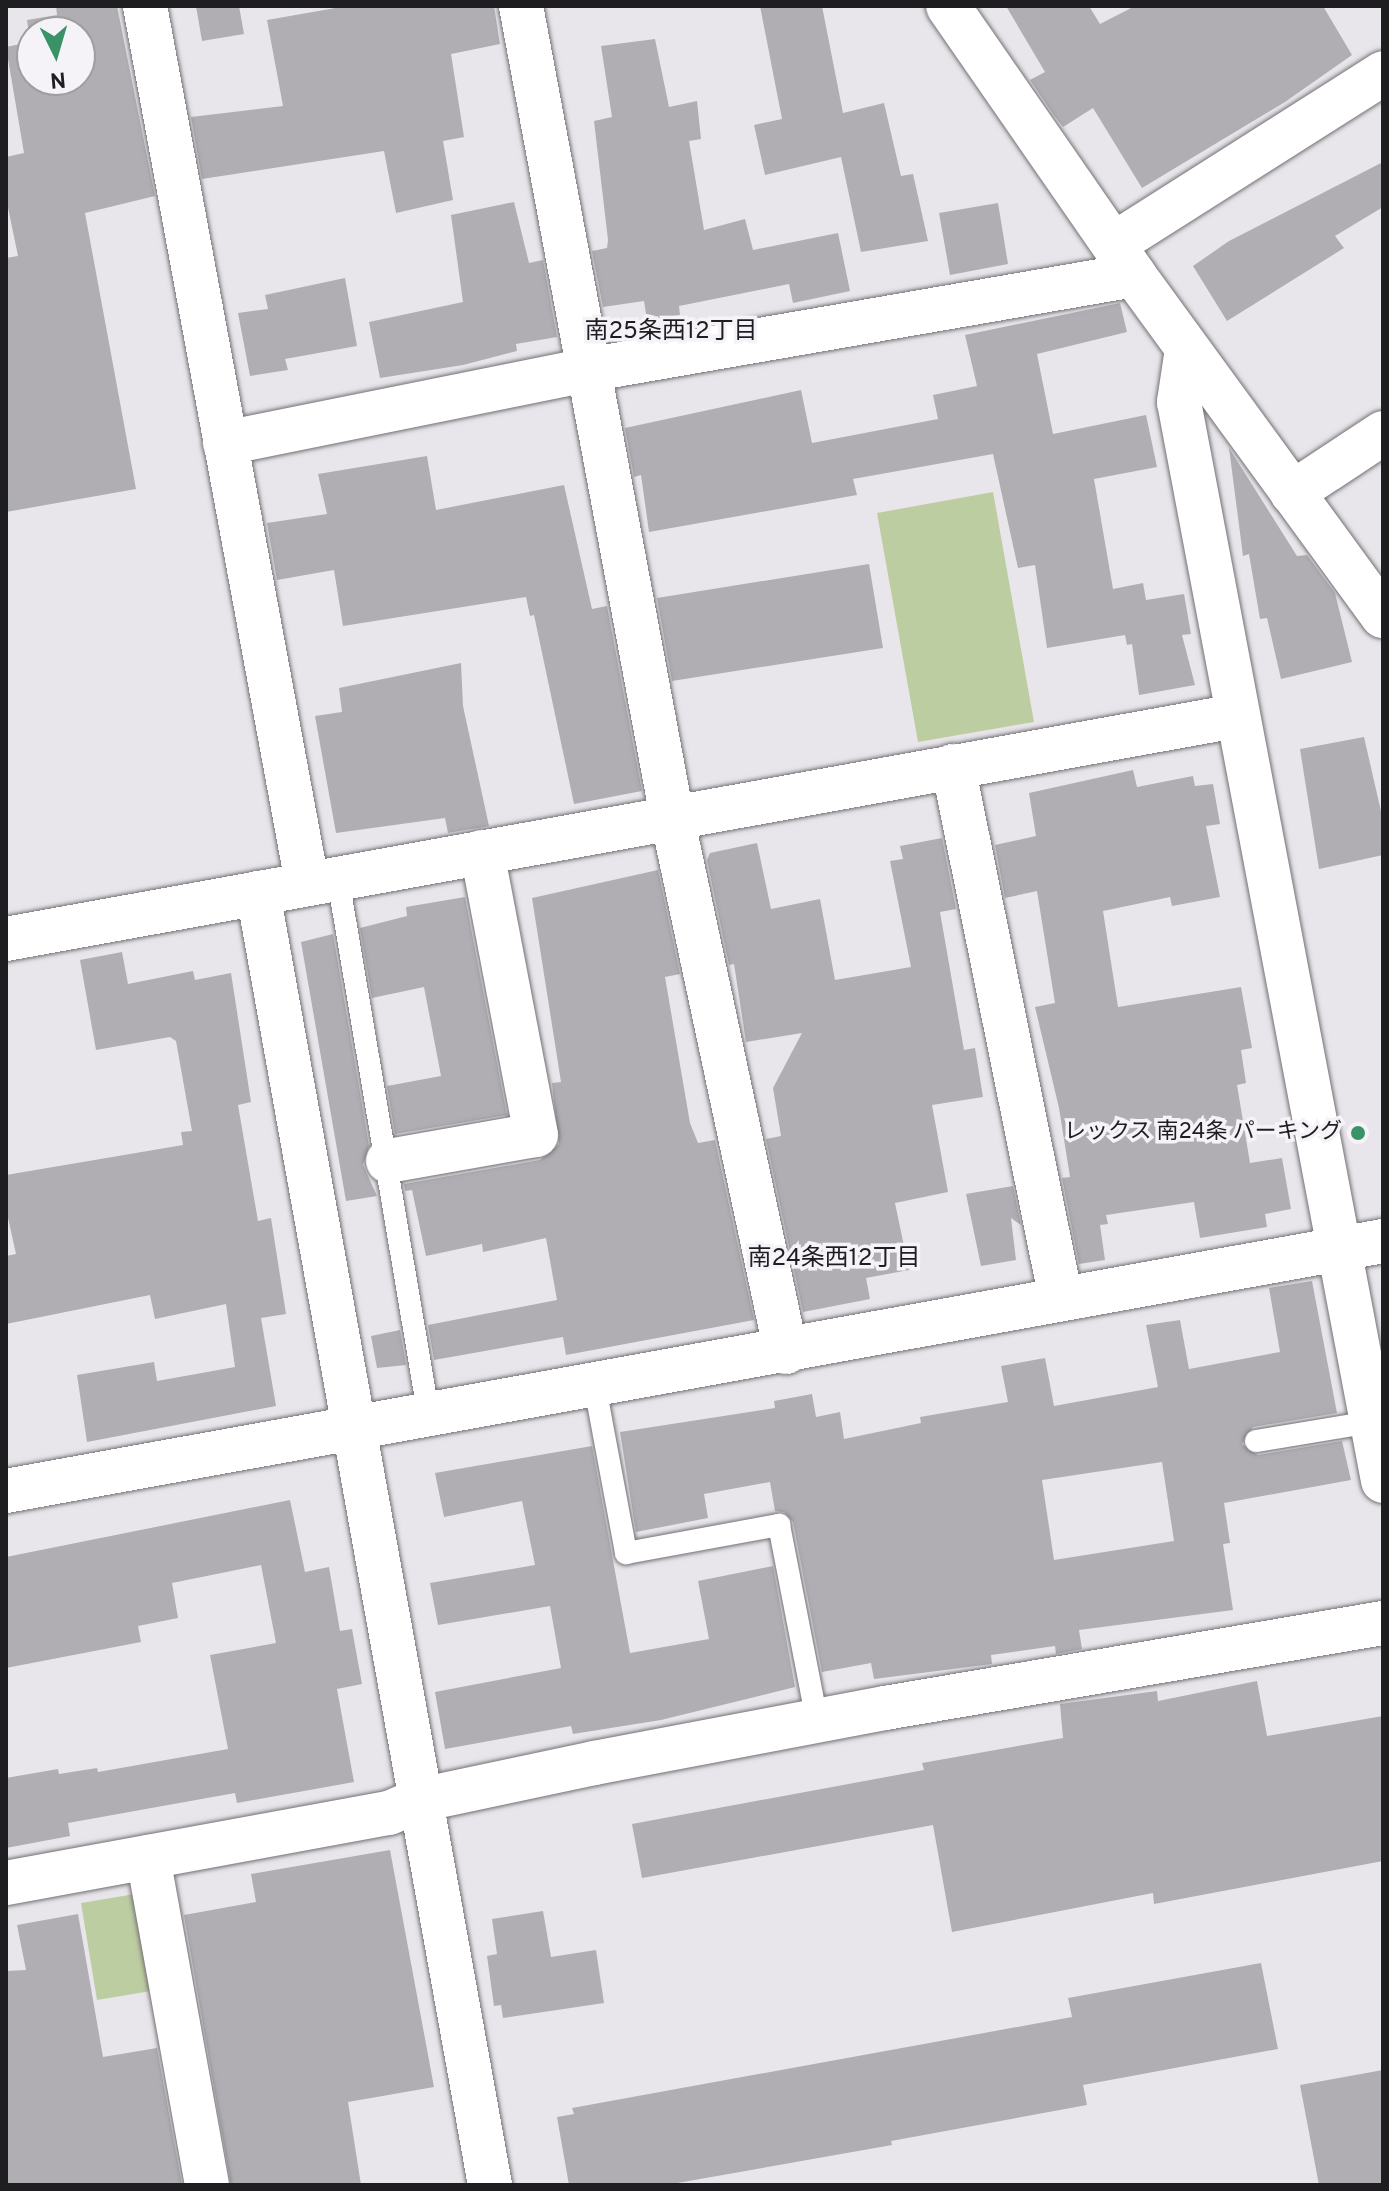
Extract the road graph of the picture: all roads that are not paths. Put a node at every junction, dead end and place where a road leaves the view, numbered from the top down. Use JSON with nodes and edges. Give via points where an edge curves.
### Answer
{"nodes":[{"id":1,"x":145,"y":6,"type":"edge"},
{"id":2,"x":521,"y":6,"type":"edge"},
{"id":3,"x":952,"y":7,"type":"edge"},
{"id":4,"x":1383,"y":73,"type":"edge"},
{"id":5,"x":1124,"y":260,"type":"junction"},
{"id":6,"x":1187,"y":349,"type":"junction"},
{"id":7,"x":587,"y":370,"type":"junction"},
{"id":8,"x":1383,"y":433,"type":"edge"},
{"id":9,"x":225,"y":443,"type":"junction"},
{"id":10,"x":1292,"y":493,"type":"junction"},
{"id":11,"x":1383,"y":616,"type":"edge"},
{"id":12,"x":1235,"y":716,"type":"junction"},
{"id":13,"x":953,"y":766,"type":"junction"},
{"id":14,"x":672,"y":817,"type":"junction"},
{"id":15,"x":482,"y":852,"type":"junction"},
{"id":16,"x":323,"y":881,"type":"junction"},
{"id":17,"x":258,"y":893,"type":"junction"},
{"id":18,"x":6,"y":939,"type":"edge"},
{"id":19,"x":388,"y":1161,"type":"junction"},
{"id":20,"x":1383,"y":1241,"type":"edge"},
{"id":21,"x":1338,"y":1249,"type":"junction"},
{"id":22,"x":1061,"y":1299,"type":"junction"},
{"id":23,"x":786,"y":1352,"type":"junction"},
{"id":24,"x":595,"y":1387,"type":"junction"},
{"id":25,"x":429,"y":1417,"type":"junction"},
{"id":26,"x":1371,"y":1422,"type":"junction"},
{"id":27,"x":352,"y":1432,"type":"junction"},
{"id":28,"x":1256,"y":1441,"type":"dead end"},
{"id":29,"x":1383,"y":1481,"type":"edge"},
{"id":30,"x":6,"y":1491,"type":"edge"},
{"id":31,"x":1383,"y":1623,"type":"edge"},
{"id":32,"x":817,"y":1721,"type":"junction"},
{"id":33,"x":420,"y":1800,"type":"junction"},
{"id":34,"x":148,"y":1857,"type":"junction"},
{"id":35,"x":6,"y":1883,"type":"edge"},
{"id":36,"x":207,"y":2185,"type":"edge"},
{"id":37,"x":490,"y":2185,"type":"edge"}],
"edges":[{"from":1,"to":9,"type":"street"},
{"from":2,"to":7,"type":"street"},
{"from":3,"to":5,"type":"street"},
{"from":4,"to":5,"type":"street"},
{"from":5,"to":6,"type":"street"},
{"from":5,"to":7,"type":"street"},
{"from":6,"to":10,"type":"street"},
{"from":6,"to":12,"type":"street","via":[[1179,402]]},
{"from":7,"to":9,"type":"street"},
{"from":7,"to":14,"type":"street"},
{"from":8,"to":10,"type":"street"},
{"from":9,"to":16,"type":"street"},
{"from":10,"to":11,"type":"street"},
{"from":12,"to":13,"type":"street"},
{"from":12,"to":21,"type":"street"},
{"from":13,"to":14,"type":"street"},
{"from":13,"to":22,"type":"street"},
{"from":14,"to":15,"type":"street"},
{"from":14,"to":23,"type":"street"},
{"from":15,"to":16,"type":"street"},
{"from":15,"to":19,"type":"street","via":[[536,1135]]},
{"from":16,"to":17,"type":"street"},
{"from":16,"to":19,"type":"lane"},
{"from":17,"to":18,"type":"street"},
{"from":17,"to":27,"type":"street"},
{"from":19,"to":25,"type":"lane"},
{"from":20,"to":21,"type":"street"},
{"from":21,"to":22,"type":"street"},
{"from":21,"to":26,"type":"street"},
{"from":22,"to":23,"type":"street"},
{"from":23,"to":24,"type":"street"},
{"from":24,"to":25,"type":"street"},
{"from":24,"to":32,"type":"lane","via":[[626,1553],[779,1525]]},
{"from":25,"to":27,"type":"street"},
{"from":26,"to":28,"type":"lane"},
{"from":26,"to":29,"type":"street"},
{"from":27,"to":30,"type":"street"},
{"from":27,"to":33,"type":"street"},
{"from":31,"to":32,"type":"street"},
{"from":32,"to":33,"type":"street"},
{"from":33,"to":34,"type":"street","via":[[389,1813]]},
{"from":33,"to":37,"type":"street"},
{"from":34,"to":35,"type":"street"},
{"from":34,"to":36,"type":"street"}]}
